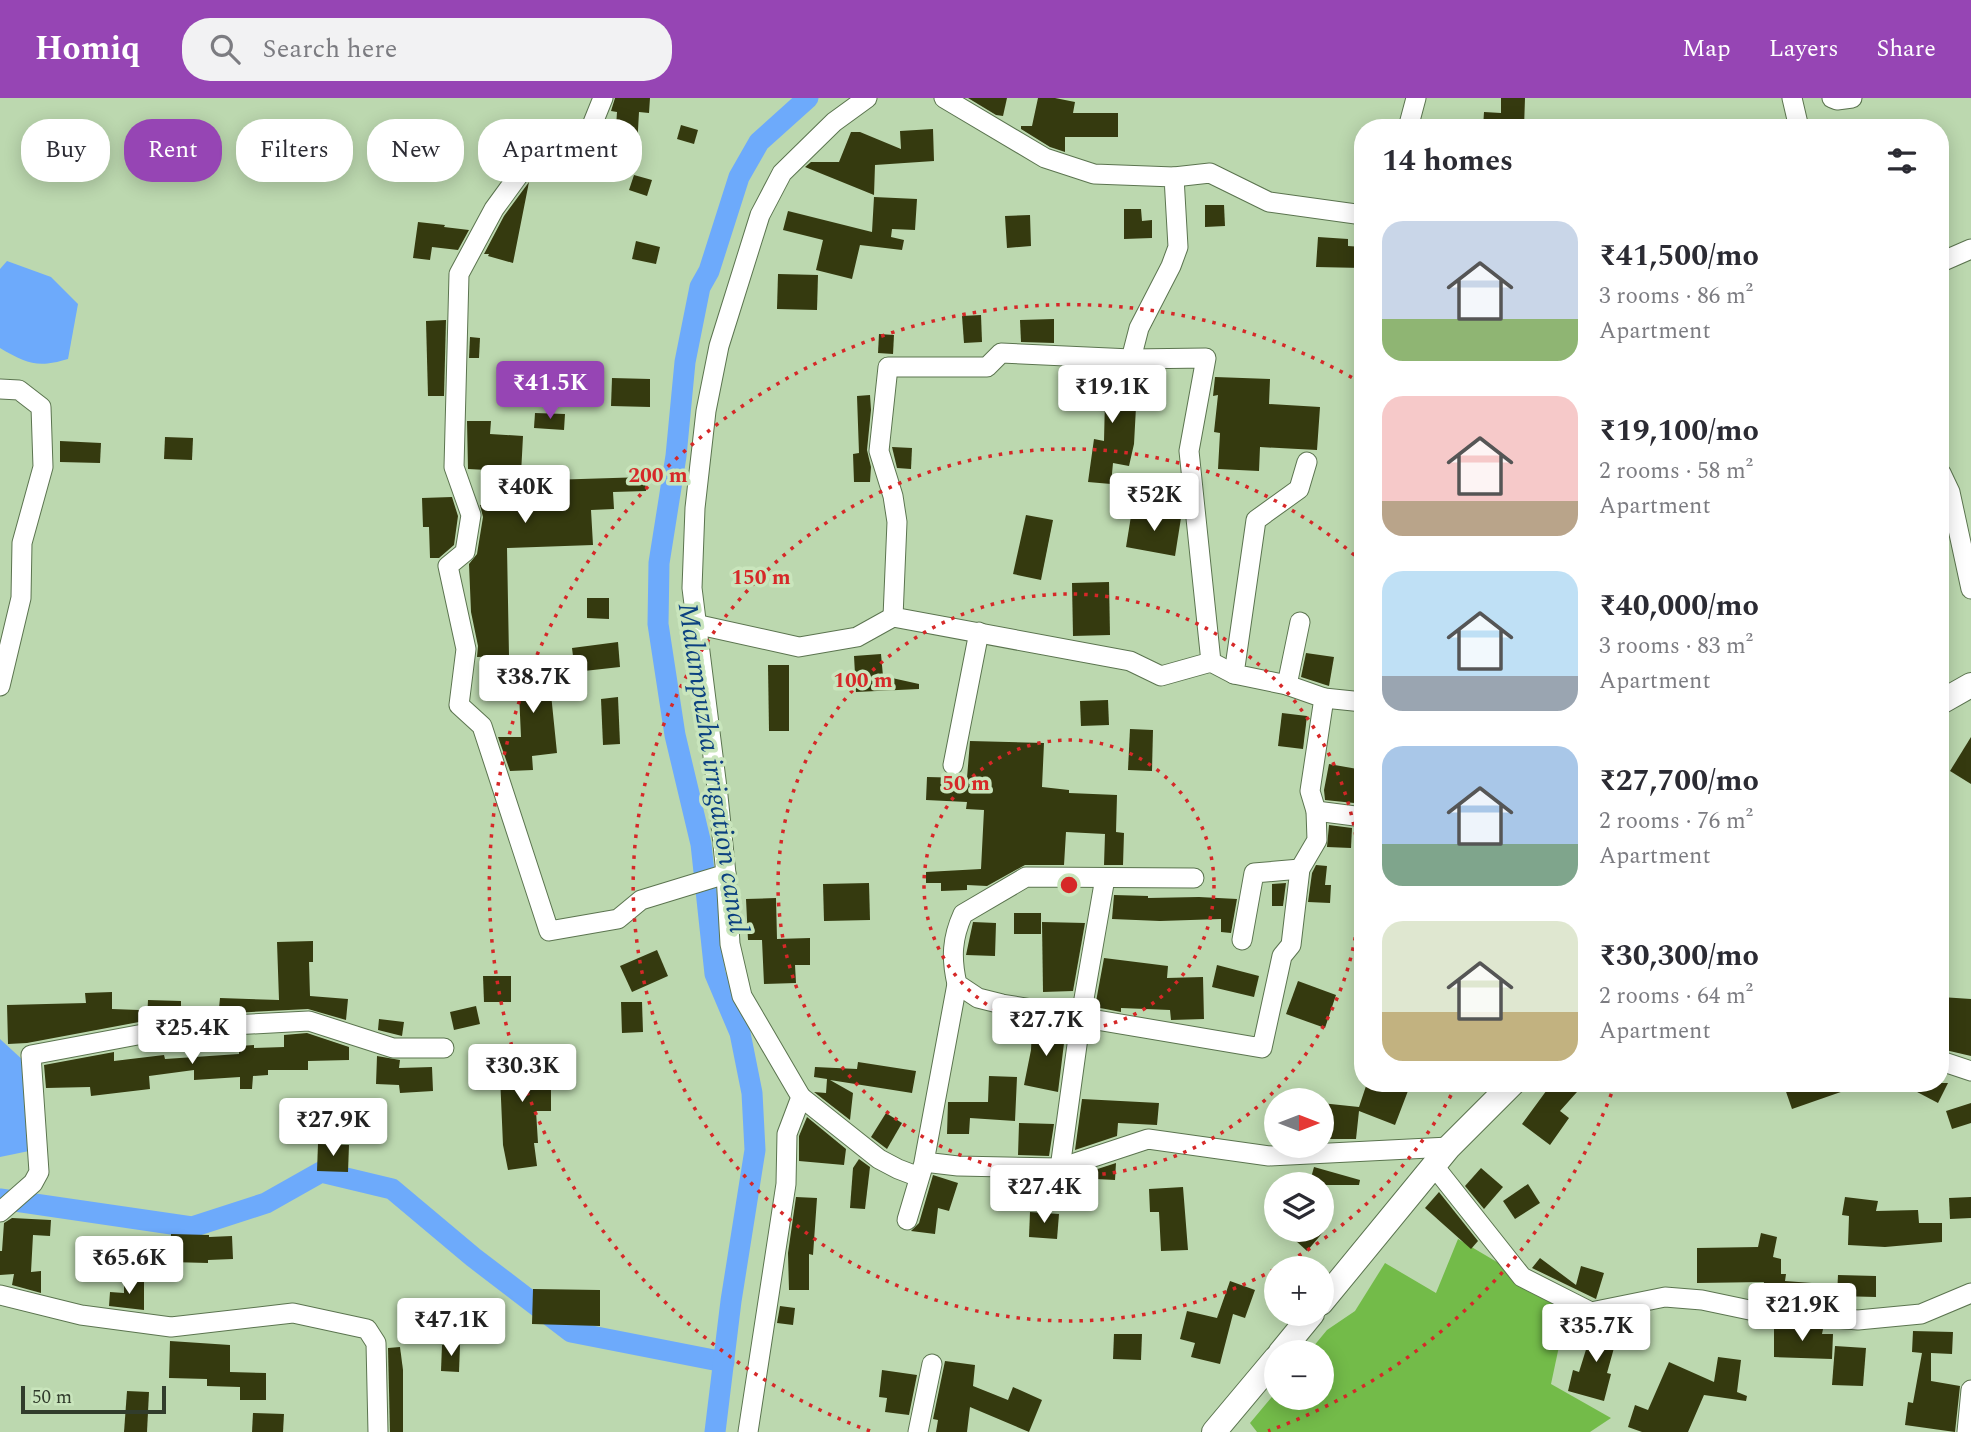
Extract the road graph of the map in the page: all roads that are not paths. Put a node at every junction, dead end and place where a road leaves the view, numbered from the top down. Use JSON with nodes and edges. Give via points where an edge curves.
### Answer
{"nodes":[{"id":1,"x":603,"y":98,"type":"edge"},
{"id":2,"x":867,"y":98,"type":"edge"},
{"id":3,"x":944,"y":98,"type":"edge"},
{"id":4,"x":1416,"y":98,"type":"edge"},
{"id":5,"x":1792,"y":98,"type":"edge"},
{"id":6,"x":1832,"y":98,"type":"edge"},
{"id":7,"x":1852,"y":98,"type":"edge"},
{"id":8,"x":1410,"y":119,"type":"edge"},
{"id":9,"x":1798,"y":119,"type":"edge"},
{"id":10,"x":1174,"y":177,"type":"junction"},
{"id":11,"x":1354,"y":214,"type":"edge"},
{"id":12,"x":1971,"y":249,"type":"edge"},
{"id":13,"x":1949,"y":259,"type":"edge"},
{"id":14,"x":1131,"y":359,"type":"junction"},
{"id":15,"x":0,"y":388,"type":"edge"},
{"id":16,"x":1307,"y":462,"type":"dead end"},
{"id":17,"x":1949,"y":490,"type":"edge"},
{"id":18,"x":1971,"y":589,"type":"edge"},
{"id":19,"x":893,"y":617,"type":"junction"},
{"id":20,"x":1300,"y":622,"type":"dead end"},
{"id":21,"x":695,"y":624,"type":"junction"},
{"id":22,"x":979,"y":632,"type":"junction"},
{"id":23,"x":1211,"y":662,"type":"junction"},
{"id":24,"x":1234,"y":674,"type":"junction"},
{"id":25,"x":1287,"y":685,"type":"junction"},
{"id":26,"x":1971,"y":685,"type":"edge"},
{"id":27,"x":0,"y":686,"type":"edge"},
{"id":28,"x":1949,"y":697,"type":"edge"},
{"id":29,"x":1324,"y":698,"type":"junction"},
{"id":30,"x":1354,"y":701,"type":"edge"},
{"id":31,"x":953,"y":765,"type":"dead end"},
{"id":32,"x":1316,"y":811,"type":"junction"},
{"id":33,"x":1354,"y":816,"type":"edge"},
{"id":34,"x":1300,"y":869,"type":"junction"},
{"id":35,"x":726,"y":874,"type":"junction"},
{"id":36,"x":1105,"y":878,"type":"junction"},
{"id":37,"x":1194,"y":878,"type":"dead end"},
{"id":38,"x":1242,"y":940,"type":"dead end"},
{"id":39,"x":957,"y":984,"type":"junction"},
{"id":40,"x":1081,"y":1017,"type":"junction"},
{"id":41,"x":444,"y":1048,"type":"dead end"},
{"id":42,"x":1949,"y":1064,"type":"edge"},
{"id":43,"x":1971,"y":1071,"type":"edge"},
{"id":44,"x":1504,"y":1092,"type":"edge"},
{"id":45,"x":801,"y":1097,"type":"junction"},
{"id":46,"x":1442,"y":1157,"type":"junction"},
{"id":47,"x":1060,"y":1168,"type":"junction"},
{"id":48,"x":922,"y":1170,"type":"junction"},
{"id":49,"x":0,"y":1212,"type":"edge"},
{"id":50,"x":907,"y":1220,"type":"dead end"},
{"id":51,"x":1334,"y":1287,"type":"edge"},
{"id":52,"x":1971,"y":1293,"type":"edge"},
{"id":53,"x":0,"y":1295,"type":"edge"},
{"id":54,"x":1302,"y":1326,"type":"edge"},
{"id":55,"x":1291,"y":1340,"type":"edge"},
{"id":56,"x":932,"y":1364,"type":"dead end"},
{"id":57,"x":1264,"y":1372,"type":"edge"},
{"id":58,"x":1971,"y":1390,"type":"edge"},
{"id":59,"x":378,"y":1432,"type":"edge"},
{"id":60,"x":748,"y":1432,"type":"edge"},
{"id":61,"x":918,"y":1432,"type":"edge"},
{"id":62,"x":1214,"y":1432,"type":"edge"},
{"id":63,"x":1967,"y":1432,"type":"edge"}],
"edges":[{"from":1,"to":35,"type":"street","via":[[584,145],[537,150],[494,209],[459,274],[454,467],[471,515],[465,552],[448,566],[466,649],[459,705],[482,726],[549,931],[618,919],[641,901]]},
{"from":2,"to":21,"type":"street","via":[[834,122],[782,173],[760,215],[719,345],[706,411],[695,521]]},
{"from":3,"to":10,"type":"street","via":[[1045,158],[1094,174]]},
{"from":4,"to":8,"type":"street"},
{"from":5,"to":9,"type":"street"},
{"from":6,"to":7,"type":"street"},
{"from":10,"to":11,"type":"street","via":[[1210,173],[1269,202]]},
{"from":10,"to":14,"type":"street","via":[[1178,247],[1139,328]]},
{"from":12,"to":13,"type":"street"},
{"from":14,"to":19,"type":"street","via":[[1001,353],[987,367],[888,368],[879,451],[897,522]]},
{"from":14,"to":23,"type":"street","via":[[1206,358],[1189,451]]},
{"from":15,"to":27,"type":"street","via":[[19,390],[41,407],[43,467],[22,543],[21,598]]},
{"from":16,"to":24,"type":"street","via":[[1299,489],[1256,520]]},
{"from":17,"to":18,"type":"street"},
{"from":19,"to":21,"type":"street","via":[[858,637],[799,647]]},
{"from":19,"to":22,"type":"street"},
{"from":20,"to":25,"type":"street"},
{"from":21,"to":35,"type":"street"},
{"from":22,"to":23,"type":"street","via":[[1130,661],[1161,676]]},
{"from":22,"to":31,"type":"street"},
{"from":23,"to":24,"type":"street"},
{"from":24,"to":25,"type":"street"},
{"from":25,"to":29,"type":"street"},
{"from":26,"to":28,"type":"main road"},
{"from":29,"to":30,"type":"street"},
{"from":29,"to":32,"type":"street","via":[[1310,792]]},
{"from":32,"to":33,"type":"street"},
{"from":32,"to":34,"type":"street","via":[[1317,840]]},
{"from":34,"to":38,"type":"street","via":[[1254,873]]},
{"from":34,"to":40,"type":"street","via":[[1291,945],[1282,956],[1262,1048]]},
{"from":35,"to":45,"type":"street","via":[[730,944],[742,996]]},
{"from":36,"to":37,"type":"street"},
{"from":36,"to":39,"type":"street","via":[[1026,877],[963,914],[953,942]]},
{"from":36,"to":40,"type":"street"},
{"from":39,"to":40,"type":"street","via":[[978,998]]},
{"from":39,"to":48,"type":"street"},
{"from":40,"to":47,"type":"street"},
{"from":41,"to":49,"type":"street","via":[[393,1048],[309,1021],[175,1028],[31,1055],[39,1172]]},
{"from":42,"to":43,"type":"street"},
{"from":44,"to":46,"type":"main road"},
{"from":45,"to":48,"type":"street","via":[[879,1159],[898,1169]]},
{"from":45,"to":60,"type":"street","via":[[787,1134],[786,1184]]},
{"from":46,"to":47,"type":"street","via":[[1269,1156],[1148,1139]]},
{"from":46,"to":51,"type":"main road"},
{"from":46,"to":52,"type":"street","via":[[1522,1276],[1591,1312],[1665,1297],[1759,1312],[1858,1320],[1921,1314]]},
{"from":47,"to":48,"type":"street"},
{"from":48,"to":50,"type":"street"},
{"from":53,"to":59,"type":"street","via":[[81,1315],[171,1327],[293,1313],[366,1329],[376,1343]]},
{"from":54,"to":55,"type":"main road"},
{"from":56,"to":61,"type":"street"},
{"from":57,"to":62,"type":"main road"},
{"from":58,"to":63,"type":"street"}]}
